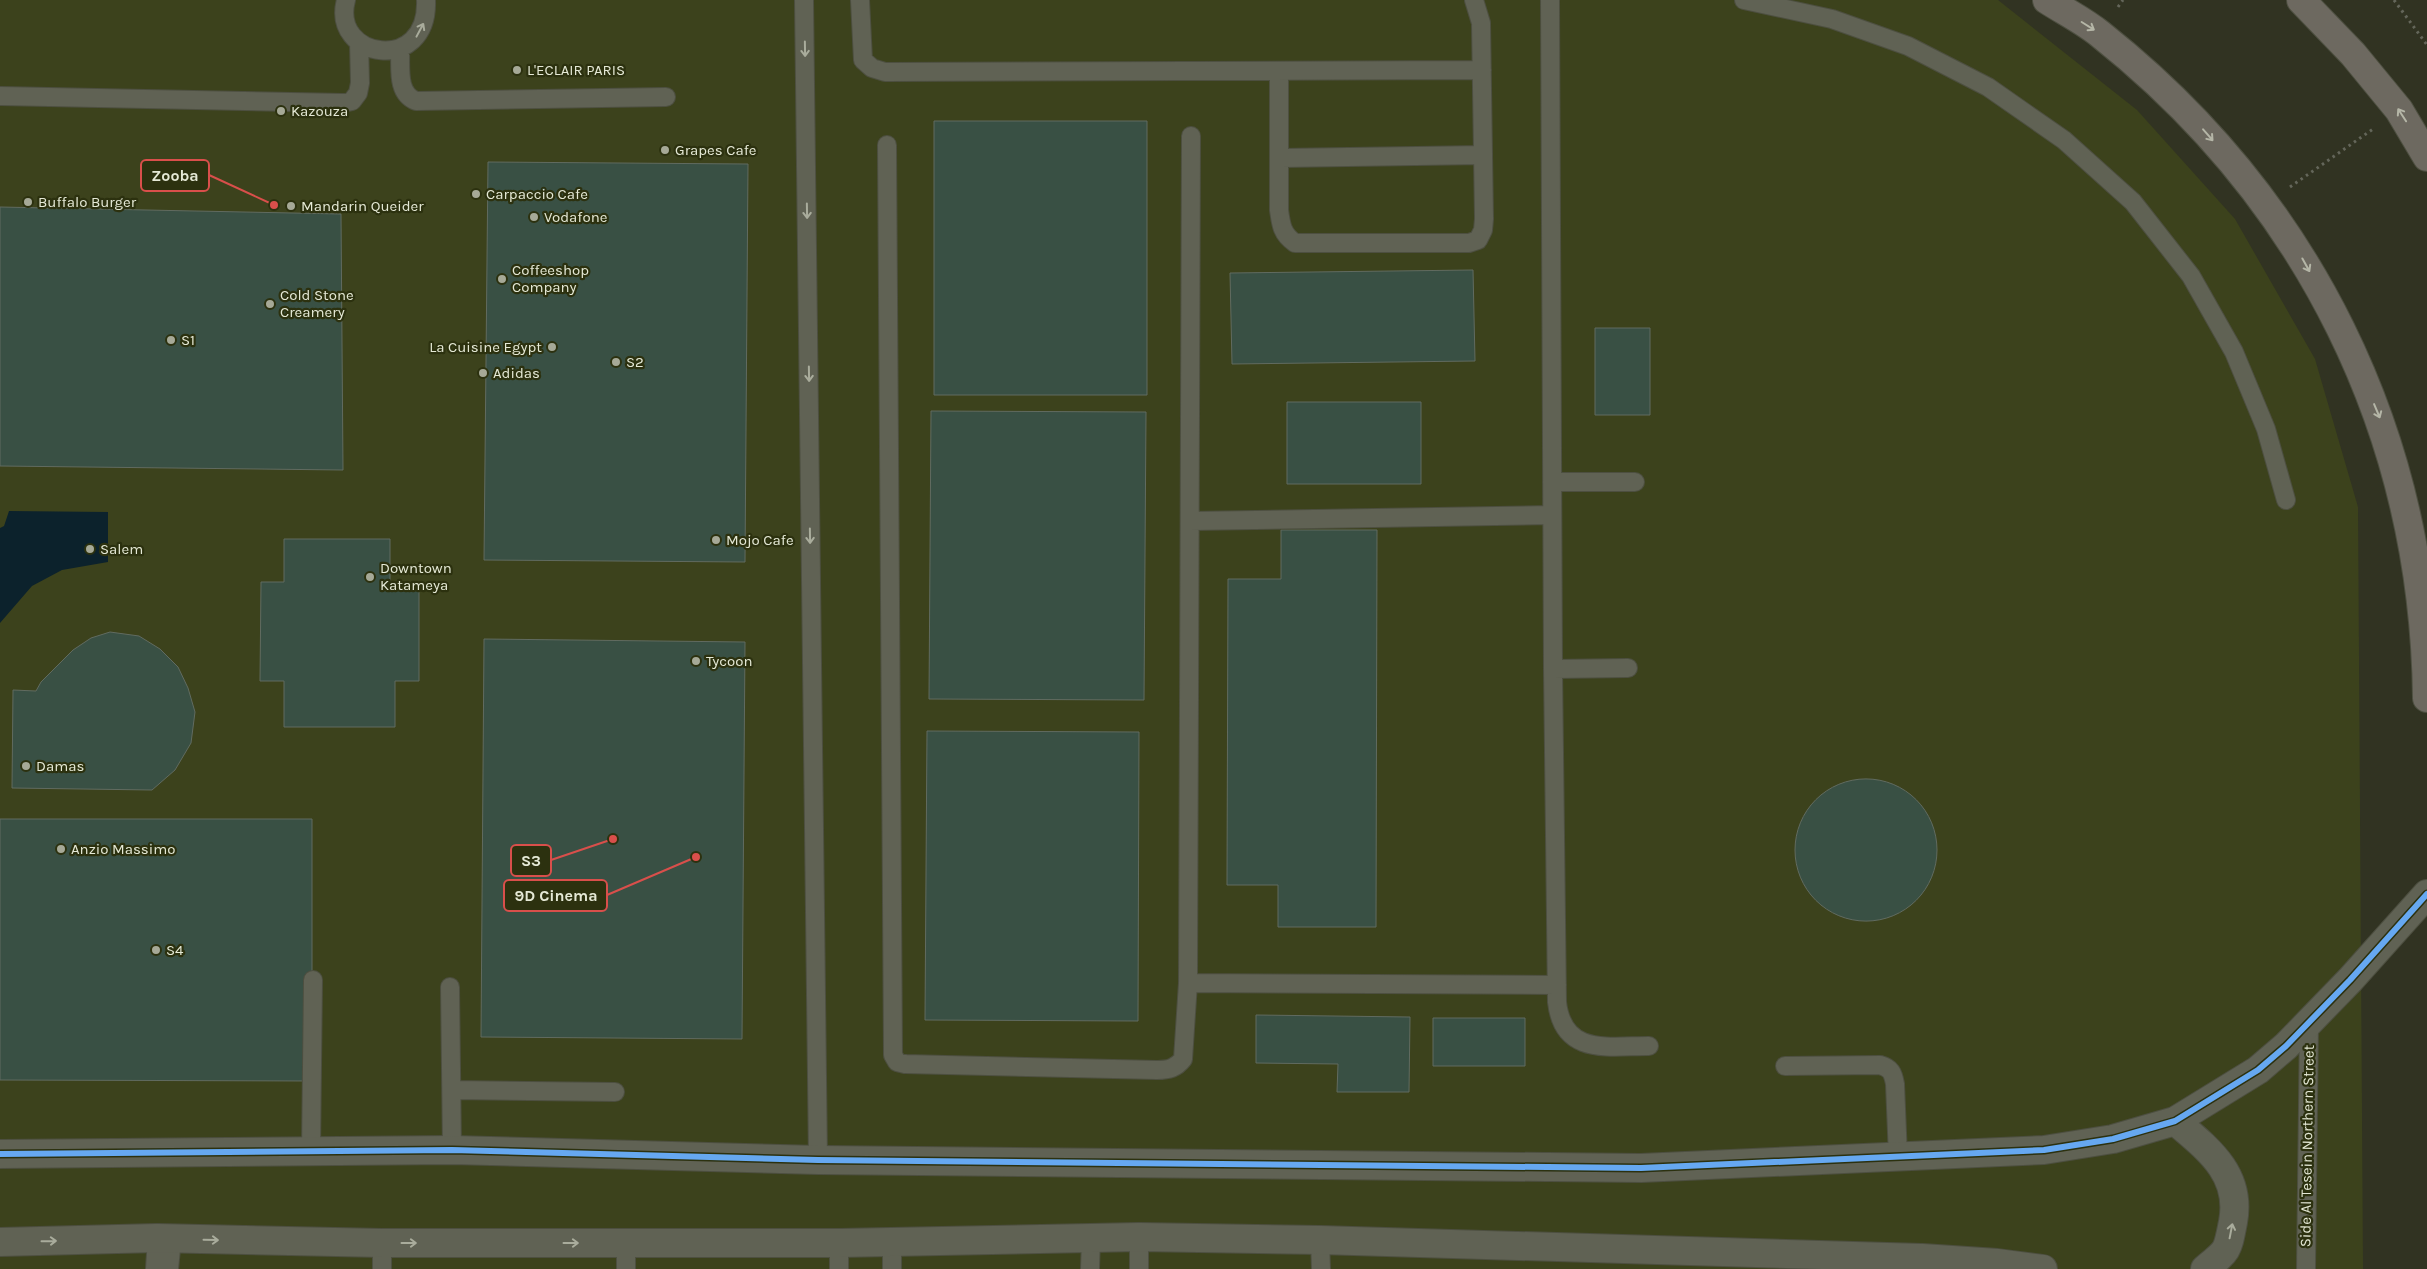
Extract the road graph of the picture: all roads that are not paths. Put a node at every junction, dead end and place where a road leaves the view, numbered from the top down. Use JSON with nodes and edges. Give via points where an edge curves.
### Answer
{"nodes":[{"id":1,"x":346,"y":0,"type":"edge"},
{"id":2,"x":426,"y":0,"type":"edge"},
{"id":3,"x":804,"y":0,"type":"edge"},
{"id":4,"x":860,"y":0,"type":"edge"},
{"id":5,"x":1474,"y":0,"type":"edge"},
{"id":6,"x":1550,"y":0,"type":"edge"},
{"id":7,"x":1744,"y":0,"type":"edge"},
{"id":8,"x":2047,"y":0,"type":"edge"},
{"id":9,"x":2301,"y":0,"type":"edge"},
{"id":10,"x":359,"y":42,"type":"junction"},
{"id":11,"x":400,"y":49,"type":"junction"},
{"id":12,"x":1482,"y":70,"type":"junction"},
{"id":13,"x":1279,"y":72,"type":"junction"},
{"id":14,"x":0,"y":96,"type":"edge"},
{"id":15,"x":666,"y":97,"type":"dead end"},
{"id":16,"x":1191,"y":136,"type":"dead end"},
{"id":17,"x":886,"y":145,"type":"dead end"},
{"id":18,"x":1483,"y":155,"type":"junction"},
{"id":19,"x":2427,"y":156,"type":"edge"},
{"id":20,"x":1281,"y":158,"type":"junction"},
{"id":21,"x":1552,"y":482,"type":"junction"},
{"id":22,"x":1635,"y":482,"type":"dead end"},
{"id":23,"x":2286,"y":500,"type":"dead end"},
{"id":24,"x":1552,"y":515,"type":"junction"},
{"id":25,"x":1190,"y":521,"type":"junction"},
{"id":26,"x":1628,"y":668,"type":"dead end"},
{"id":27,"x":1553,"y":669,"type":"junction"},
{"id":28,"x":2427,"y":698,"type":"edge"},
{"id":29,"x":2427,"y":894,"type":"edge"},
{"id":30,"x":313,"y":980,"type":"dead end"},
{"id":31,"x":1188,"y":983,"type":"junction"},
{"id":32,"x":1557,"y":985,"type":"junction"},
{"id":33,"x":450,"y":987,"type":"dead end"},
{"id":34,"x":2309,"y":1022,"type":"junction"},
{"id":35,"x":1649,"y":1046,"type":"dead end"},
{"id":36,"x":1785,"y":1066,"type":"dead end"},
{"id":37,"x":452,"y":1090,"type":"junction"},
{"id":38,"x":614,"y":1092,"type":"dead end"},
{"id":39,"x":2175,"y":1121,"type":"junction"},
{"id":40,"x":452,"y":1150,"type":"junction"},
{"id":41,"x":311,"y":1152,"type":"junction"},
{"id":42,"x":0,"y":1154,"type":"edge"},
{"id":43,"x":1898,"y":1157,"type":"junction"},
{"id":44,"x":818,"y":1160,"type":"junction"},
{"id":45,"x":1139,"y":1237,"type":"junction"},
{"id":46,"x":1091,"y":1238,"type":"junction"},
{"id":47,"x":164,"y":1239,"type":"junction"},
{"id":48,"x":1320,"y":1240,"type":"junction"},
{"id":49,"x":892,"y":1241,"type":"junction"},
{"id":50,"x":0,"y":1242,"type":"edge"},
{"id":51,"x":382,"y":1256,"type":"edge"},
{"id":52,"x":626,"y":1256,"type":"edge"},
{"id":53,"x":840,"y":1256,"type":"edge"},
{"id":54,"x":1922,"y":1263,"type":"edge"},
{"id":55,"x":1997,"y":1266,"type":"edge"},
{"id":56,"x":155,"y":1269,"type":"edge"},
{"id":57,"x":169,"y":1269,"type":"edge"},
{"id":58,"x":892,"y":1269,"type":"edge"},
{"id":59,"x":1090,"y":1269,"type":"edge"},
{"id":60,"x":1139,"y":1269,"type":"edge"},
{"id":61,"x":1320,"y":1269,"type":"edge"},
{"id":62,"x":2043,"y":1269,"type":"edge"},
{"id":63,"x":2205,"y":1269,"type":"edge"},
{"id":64,"x":2306,"y":1269,"type":"edge"}],
"edges":[{"from":1,"to":10,"type":"lane","via":[[345,19]]},
{"from":11,"to":2,"type":"lane","one_way":true,"via":[[421,31],[426,18]]},
{"from":3,"to":44,"type":"lane","one_way":true},
{"from":4,"to":13,"type":"lane","via":[[863,60],[872,68],[885,72]]},
{"from":5,"to":12,"type":"lane","via":[[1481,22]]},
{"from":6,"to":21,"type":"lane"},
{"from":7,"to":23,"type":"lane","via":[[1832,19],[1908,46],[1988,87],[2064,140],[2133,202],[2191,276],[2234,352],[2266,428]]},
{"from":8,"to":28,"type":"main road","one_way":true,"via":[[2098,33],[2191,116],[2248,180],[2301,256],[2346,336],[2381,422],[2406,510],[2422,602]]},
{"from":19,"to":9,"type":"main road","one_way":true,"via":[[2399,110],[2353,54]]},
{"from":10,"to":11,"type":"lane","via":[[372,50]]},
{"from":10,"to":14,"type":"lane","via":[[358,93],[352,101],[343,103]]},
{"from":11,"to":15,"type":"lane","via":[[402,89],[416,101]]},
{"from":12,"to":13,"type":"lane"},
{"from":12,"to":18,"type":"lane"},
{"from":13,"to":20,"type":"lane"},
{"from":16,"to":25,"type":"lane"},
{"from":17,"to":31,"type":"lane","via":[[893,1054],[897,1062],[904,1064],[1169,1070],[1183,1059]]},
{"from":18,"to":20,"type":"lane"},
{"from":18,"to":20,"type":"lane","via":[[1483,230],[1478,240],[1460,244],[1295,243],[1286,237],[1281,227]]},
{"from":21,"to":22,"type":"lane"},
{"from":21,"to":24,"type":"lane"},
{"from":24,"to":25,"type":"lane"},
{"from":24,"to":27,"type":"lane"},
{"from":25,"to":31,"type":"lane"},
{"from":26,"to":27,"type":"lane"},
{"from":27,"to":32,"type":"lane"},
{"from":29,"to":34,"type":"street"},
{"from":30,"to":41,"type":"lane"},
{"from":31,"to":32,"type":"lane"},
{"from":32,"to":35,"type":"lane","via":[[1558,1014],[1563,1026],[1579,1041],[1598,1046]]},
{"from":33,"to":37,"type":"lane"},
{"from":34,"to":39,"type":"street","via":[[2258,1070]]},
{"from":34,"to":64,"type":"lane","name":"Side Al Tesein Northern Street"},
{"from":36,"to":43,"type":"lane","via":[[1887,1067],[1893,1073],[1895,1084]]},
{"from":37,"to":38,"type":"lane"},
{"from":37,"to":40,"type":"lane"},
{"from":39,"to":43,"type":"street","via":[[2113,1139],[2044,1150]]},
{"from":63,"to":39,"type":"street","one_way":true,"via":[[2227,1251],[2236,1204],[2226,1172],[2206,1147]]},
{"from":40,"to":41,"type":"street"},
{"from":40,"to":44,"type":"street"},
{"from":41,"to":42,"type":"street"},
{"from":43,"to":44,"type":"street","via":[[1641,1168]]},
{"from":45,"to":46,"type":"street"},
{"from":45,"to":48,"type":"street"},
{"from":45,"to":60,"type":"lane"},
{"from":46,"to":49,"type":"street"},
{"from":46,"to":59,"type":"lane"},
{"from":50,"to":47,"type":"street","one_way":true},
{"from":47,"to":51,"type":"street","one_way":true},
{"from":47,"to":56,"type":"lane"},
{"from":47,"to":57,"type":"lane"},
{"from":48,"to":54,"type":"street"},
{"from":48,"to":61,"type":"lane"},
{"from":49,"to":53,"type":"street"},
{"from":49,"to":58,"type":"lane"},
{"from":51,"to":52,"type":"street","one_way":true},
{"from":52,"to":53,"type":"street"},
{"from":54,"to":55,"type":"street"},
{"from":55,"to":62,"type":"street"}]}
